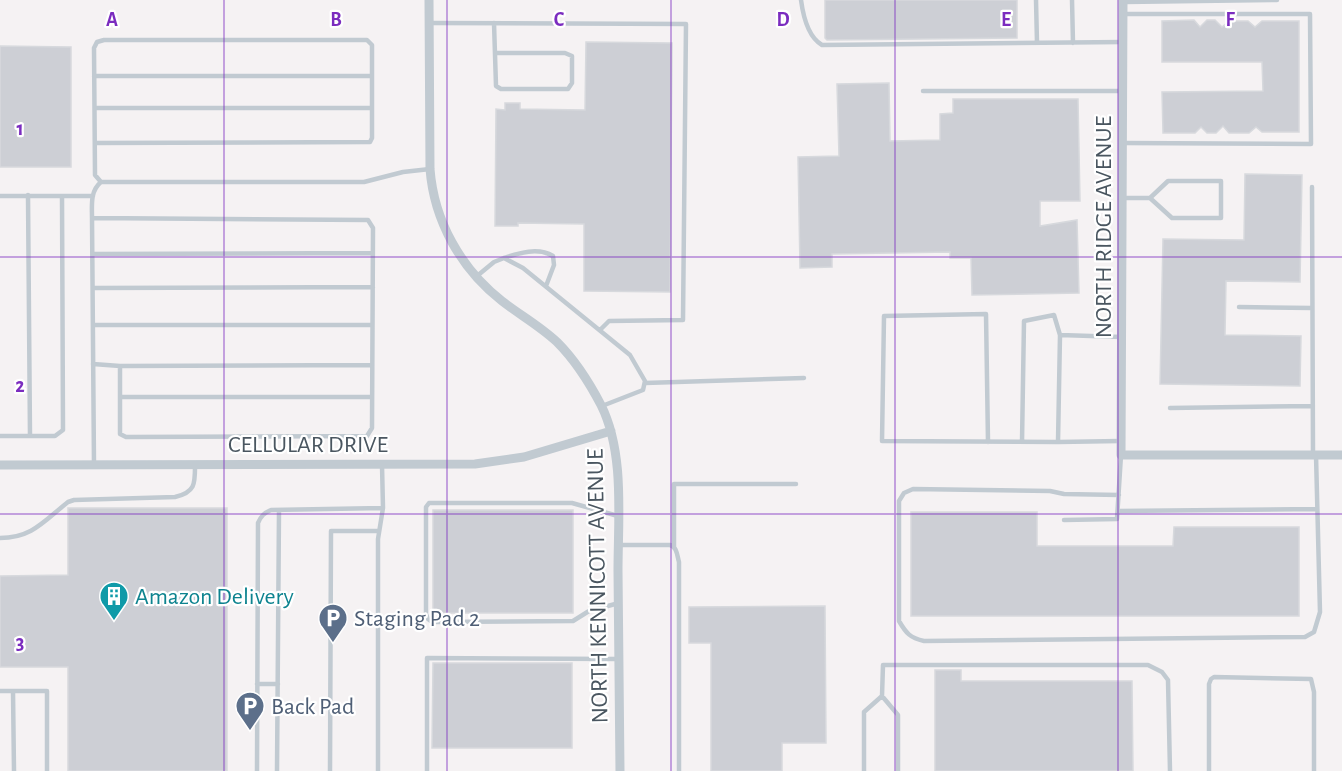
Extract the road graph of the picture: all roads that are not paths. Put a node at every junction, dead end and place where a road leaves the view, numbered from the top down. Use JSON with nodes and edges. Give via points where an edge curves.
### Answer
{"nodes":[{"id":1,"x":429,"y":0,"type":"edge"},
{"id":2,"x":801,"y":0,"type":"edge"},
{"id":3,"x":1036,"y":0,"type":"edge"},
{"id":4,"x":1072,"y":0,"type":"edge"},
{"id":5,"x":1277,"y":0,"type":"edge"},
{"id":6,"x":1123,"y":1,"type":"edge"},
{"id":7,"x":1123,"y":15,"type":"junction"},
{"id":8,"x":429,"y":23,"type":"junction"},
{"id":9,"x":494,"y":23,"type":"junction"},
{"id":10,"x":1123,"y":42,"type":"junction"},
{"id":11,"x":1037,"y":43,"type":"junction"},
{"id":12,"x":1072,"y":43,"type":"junction"},
{"id":13,"x":495,"y":53,"type":"junction"},
{"id":14,"x":94,"y":76,"type":"junction"},
{"id":15,"x":372,"y":76,"type":"junction"},
{"id":16,"x":1123,"y":91,"type":"junction"},
{"id":17,"x":923,"y":92,"type":"dead end"},
{"id":18,"x":95,"y":108,"type":"junction"},
{"id":19,"x":372,"y":108,"type":"junction"},
{"id":20,"x":95,"y":143,"type":"junction"},
{"id":21,"x":1123,"y":143,"type":"junction"},
{"id":22,"x":429,"y":169,"type":"junction"},
{"id":23,"x":101,"y":183,"type":"junction"},
{"id":24,"x":1312,"y":187,"type":"dead end"},
{"id":25,"x":0,"y":195,"type":"edge"},
{"id":26,"x":28,"y":195,"type":"junction"},
{"id":27,"x":62,"y":196,"type":"junction"},
{"id":28,"x":93,"y":196,"type":"junction"},
{"id":29,"x":1123,"y":198,"type":"junction"},
{"id":30,"x":1150,"y":198,"type":"junction"},
{"id":31,"x":92,"y":218,"type":"junction"},
{"id":32,"x":373,"y":253,"type":"junction"},
{"id":33,"x":93,"y":254,"type":"junction"},
{"id":34,"x":504,"y":258,"type":"junction"},
{"id":35,"x":476,"y":277,"type":"junction"},
{"id":36,"x":546,"y":286,"type":"junction"},
{"id":37,"x":373,"y":287,"type":"junction"},
{"id":38,"x":93,"y":288,"type":"junction"},
{"id":39,"x":1239,"y":307,"type":"dead end"},
{"id":40,"x":1312,"y":308,"type":"junction"},
{"id":41,"x":93,"y":325,"type":"junction"},
{"id":42,"x":372,"y":325,"type":"junction"},
{"id":43,"x":600,"y":330,"type":"junction"},
{"id":44,"x":1060,"y":335,"type":"junction"},
{"id":45,"x":1122,"y":337,"type":"junction"},
{"id":46,"x":93,"y":364,"type":"junction"},
{"id":47,"x":372,"y":365,"type":"junction"},
{"id":48,"x":120,"y":366,"type":"junction"},
{"id":49,"x":804,"y":378,"type":"dead end"},
{"id":50,"x":645,"y":383,"type":"junction"},
{"id":51,"x":120,"y":397,"type":"junction"},
{"id":52,"x":372,"y":397,"type":"junction"},
{"id":53,"x":602,"y":406,"type":"junction"},
{"id":54,"x":1313,"y":406,"type":"junction"},
{"id":55,"x":1170,"y":408,"type":"dead end"},
{"id":56,"x":611,"y":430,"type":"junction"},
{"id":57,"x":0,"y":436,"type":"edge"},
{"id":58,"x":30,"y":436,"type":"junction"},
{"id":59,"x":1121,"y":441,"type":"junction"},
{"id":60,"x":988,"y":442,"type":"junction"},
{"id":61,"x":1022,"y":442,"type":"junction"},
{"id":62,"x":1058,"y":442,"type":"junction"},
{"id":63,"x":1121,"y":455,"type":"junction"},
{"id":64,"x":1314,"y":455,"type":"junction"},
{"id":65,"x":1342,"y":455,"type":"edge"},
{"id":66,"x":195,"y":464,"type":"junction"},
{"id":67,"x":381,"y":464,"type":"junction"},
{"id":68,"x":0,"y":465,"type":"edge"},
{"id":69,"x":94,"y":465,"type":"junction"},
{"id":70,"x":796,"y":484,"type":"dead end"},
{"id":71,"x":1119,"y":495,"type":"junction"},
{"id":72,"x":382,"y":508,"type":"junction"},
{"id":73,"x":1317,"y":509,"type":"junction"},
{"id":74,"x":279,"y":510,"type":"junction"},
{"id":75,"x":1118,"y":511,"type":"junction"},
{"id":76,"x":618,"y":516,"type":"junction"},
{"id":77,"x":1064,"y":520,"type":"dead end"},
{"id":78,"x":379,"y":531,"type":"junction"},
{"id":79,"x":0,"y":538,"type":"edge"},
{"id":80,"x":618,"y":545,"type":"junction"},
{"id":81,"x":674,"y":546,"type":"junction"},
{"id":82,"x":619,"y":603,"type":"junction"},
{"id":83,"x":619,"y":658,"type":"junction"},
{"id":84,"x":257,"y":684,"type":"junction"},
{"id":85,"x":278,"y":684,"type":"junction"},
{"id":86,"x":13,"y":691,"type":"junction"},
{"id":87,"x":0,"y":692,"type":"edge"},
{"id":88,"x":882,"y":696,"type":"junction"},
{"id":89,"x":14,"y":771,"type":"edge"},
{"id":90,"x":47,"y":771,"type":"edge"},
{"id":91,"x":257,"y":771,"type":"edge"},
{"id":92,"x":277,"y":771,"type":"edge"},
{"id":93,"x":330,"y":771,"type":"edge"},
{"id":94,"x":378,"y":771,"type":"edge"},
{"id":95,"x":427,"y":771,"type":"edge"},
{"id":96,"x":620,"y":771,"type":"edge"},
{"id":97,"x":679,"y":771,"type":"edge"},
{"id":98,"x":864,"y":771,"type":"edge"},
{"id":99,"x":898,"y":771,"type":"edge"},
{"id":100,"x":1170,"y":771,"type":"edge"},
{"id":101,"x":1209,"y":771,"type":"edge"},
{"id":102,"x":1314,"y":771,"type":"edge"}],
"edges":[{"from":1,"to":8,"type":"street","name":"NORTH KENNICOTT AVENUE"},
{"from":2,"to":11,"type":"lane","via":[[810,32],[822,45]]},
{"from":3,"to":11,"type":"lane"},
{"from":4,"to":12,"type":"lane"},
{"from":5,"to":6,"type":"lane"},
{"from":6,"to":7,"type":"street","name":"NORTH RIDGE AVENUE"},
{"from":7,"to":10,"type":"street","name":"NORTH RIDGE AVENUE"},
{"from":7,"to":21,"type":"lane","via":[[1310,14],[1311,144]]},
{"from":8,"to":9,"type":"lane"},
{"from":8,"to":22,"type":"street","name":"NORTH KENNICOTT AVENUE"},
{"from":9,"to":13,"type":"lane"},
{"from":9,"to":43,"type":"lane","via":[[686,24],[683,321],[609,321]]},
{"from":10,"to":12,"type":"lane"},
{"from":10,"to":16,"type":"street","name":"NORTH RIDGE AVENUE"},
{"from":11,"to":12,"type":"lane"},
{"from":13,"to":13,"type":"lane","via":[[496,86],[501,89],[568,89],[572,83],[572,56]]},
{"from":14,"to":15,"type":"lane"},
{"from":14,"to":15,"type":"lane","via":[[94,48],[104,40],[367,40],[372,45]]},
{"from":14,"to":18,"type":"lane"},
{"from":15,"to":19,"type":"lane"},
{"from":16,"to":17,"type":"lane"},
{"from":16,"to":21,"type":"street","name":"NORTH RIDGE AVENUE"},
{"from":18,"to":19,"type":"lane"},
{"from":18,"to":20,"type":"lane"},
{"from":19,"to":20,"type":"lane","via":[[372,138],[365,143]]},
{"from":20,"to":23,"type":"lane","via":[[95,175]]},
{"from":21,"to":29,"type":"street","name":"NORTH RIDGE AVENUE"},
{"from":22,"to":23,"type":"lane","via":[[364,182]]},
{"from":22,"to":35,"type":"street","name":"NORTH KENNICOTT AVENUE","via":[[448,236]]},
{"from":23,"to":28,"type":"lane"},
{"from":24,"to":40,"type":"lane"},
{"from":25,"to":26,"type":"lane"},
{"from":26,"to":27,"type":"lane"},
{"from":26,"to":58,"type":"lane"},
{"from":27,"to":28,"type":"lane"},
{"from":27,"to":58,"type":"lane","via":[[63,430],[55,436]]},
{"from":28,"to":31,"type":"lane"},
{"from":29,"to":30,"type":"lane"},
{"from":29,"to":45,"type":"street","name":"NORTH RIDGE AVENUE"},
{"from":30,"to":30,"type":"lane","via":[[1168,181],[1221,181],[1221,218],[1172,218]]},
{"from":31,"to":32,"type":"lane","via":[[368,220],[373,228]]},
{"from":31,"to":33,"type":"lane"},
{"from":32,"to":33,"type":"lane"},
{"from":32,"to":37,"type":"lane"},
{"from":33,"to":38,"type":"lane"},
{"from":34,"to":35,"type":"lane"},
{"from":34,"to":36,"type":"lane"},
{"from":34,"to":36,"type":"lane","via":[[545,251],[553,256],[554,265]]},
{"from":35,"to":53,"type":"street","name":"NORTH KENNICOTT AVENUE","via":[[558,343],[584,374]]},
{"from":36,"to":43,"type":"lane"},
{"from":37,"to":38,"type":"lane"},
{"from":37,"to":42,"type":"lane"},
{"from":38,"to":41,"type":"lane"},
{"from":39,"to":40,"type":"lane"},
{"from":40,"to":54,"type":"lane"},
{"from":41,"to":42,"type":"lane"},
{"from":41,"to":46,"type":"lane"},
{"from":42,"to":47,"type":"lane"},
{"from":43,"to":50,"type":"lane","via":[[630,355]]},
{"from":44,"to":45,"type":"lane"},
{"from":44,"to":61,"type":"lane","via":[[1054,315],[1024,321]]},
{"from":44,"to":62,"type":"lane"},
{"from":45,"to":59,"type":"street","name":"NORTH RIDGE AVENUE"},
{"from":46,"to":48,"type":"lane"},
{"from":46,"to":69,"type":"lane"},
{"from":47,"to":48,"type":"lane"},
{"from":47,"to":52,"type":"lane"},
{"from":48,"to":51,"type":"lane"},
{"from":49,"to":50,"type":"lane"},
{"from":50,"to":53,"type":"lane","via":[[643,390]]},
{"from":51,"to":52,"type":"lane"},
{"from":51,"to":52,"type":"lane","via":[[120,434],[126,437],[367,436],[372,428]]},
{"from":53,"to":56,"type":"street","name":"NORTH KENNICOTT AVENUE"},
{"from":54,"to":55,"type":"lane"},
{"from":54,"to":64,"type":"lane"},
{"from":56,"to":67,"type":"street","name":"CELLULAR DRIVE","via":[[511,460]]},
{"from":56,"to":76,"type":"street","name":"NORTH KENNICOTT AVENUE"},
{"from":57,"to":58,"type":"lane"},
{"from":59,"to":62,"type":"lane"},
{"from":59,"to":63,"type":"street","name":"NORTH RIDGE AVENUE"},
{"from":60,"to":60,"type":"lane","via":[[882,441],[884,316],[986,314]]},
{"from":60,"to":61,"type":"lane"},
{"from":61,"to":62,"type":"lane"},
{"from":63,"to":64,"type":"street"},
{"from":63,"to":71,"type":"lane"},
{"from":64,"to":65,"type":"street"},
{"from":64,"to":73,"type":"lane"},
{"from":66,"to":67,"type":"street","name":"CELLULAR DRIVE"},
{"from":66,"to":69,"type":"street","name":"CELLULAR DRIVE"},
{"from":66,"to":79,"type":"lane","via":[[194,484],[188,494],[74,500],[26,535]]},
{"from":67,"to":72,"type":"lane"},
{"from":68,"to":69,"type":"street","name":"CELLULAR DRIVE"},
{"from":70,"to":81,"type":"lane","via":[[674,484]]},
{"from":71,"to":73,"type":"lane","via":[[913,489],[904,493],[899,501],[898,522],[899,621],[904,630],[911,638],[924,641],[1305,637],[1314,632],[1320,612]]},
{"from":71,"to":75,"type":"lane"},
{"from":72,"to":74,"type":"lane"},
{"from":72,"to":78,"type":"lane"},
{"from":73,"to":75,"type":"lane"},
{"from":74,"to":84,"type":"lane","via":[[264,513],[258,523]]},
{"from":74,"to":85,"type":"lane"},
{"from":75,"to":77,"type":"lane","via":[[1117,519]]},
{"from":76,"to":80,"type":"street","name":"NORTH KENNICOTT AVENUE"},
{"from":76,"to":82,"type":"lane","via":[[573,503],[429,503],[426,614],[432,622],[573,621],[589,611]]},
{"from":78,"to":93,"type":"lane","via":[[331,531]]},
{"from":78,"to":94,"type":"lane"},
{"from":80,"to":81,"type":"lane"},
{"from":80,"to":82,"type":"street","name":"NORTH KENNICOTT AVENUE"},
{"from":81,"to":97,"type":"lane","via":[[679,562]]},
{"from":82,"to":83,"type":"street","name":"NORTH KENNICOTT AVENUE"},
{"from":83,"to":95,"type":"lane","via":[[427,658]]},
{"from":83,"to":96,"type":"street","name":"NORTH KENNICOTT AVENUE"},
{"from":84,"to":85,"type":"lane"},
{"from":84,"to":91,"type":"lane"},
{"from":85,"to":92,"type":"lane"},
{"from":86,"to":87,"type":"lane"},
{"from":86,"to":89,"type":"lane"},
{"from":86,"to":90,"type":"lane","via":[[47,691]]},
{"from":88,"to":98,"type":"lane","via":[[864,712]]},
{"from":88,"to":99,"type":"lane","via":[[898,715]]},
{"from":88,"to":100,"type":"lane","via":[[883,665],[1154,666],[1168,680],[1170,689]]},
{"from":101,"to":102,"type":"lane","via":[[1209,684],[1214,677],[1311,679]]}]}
